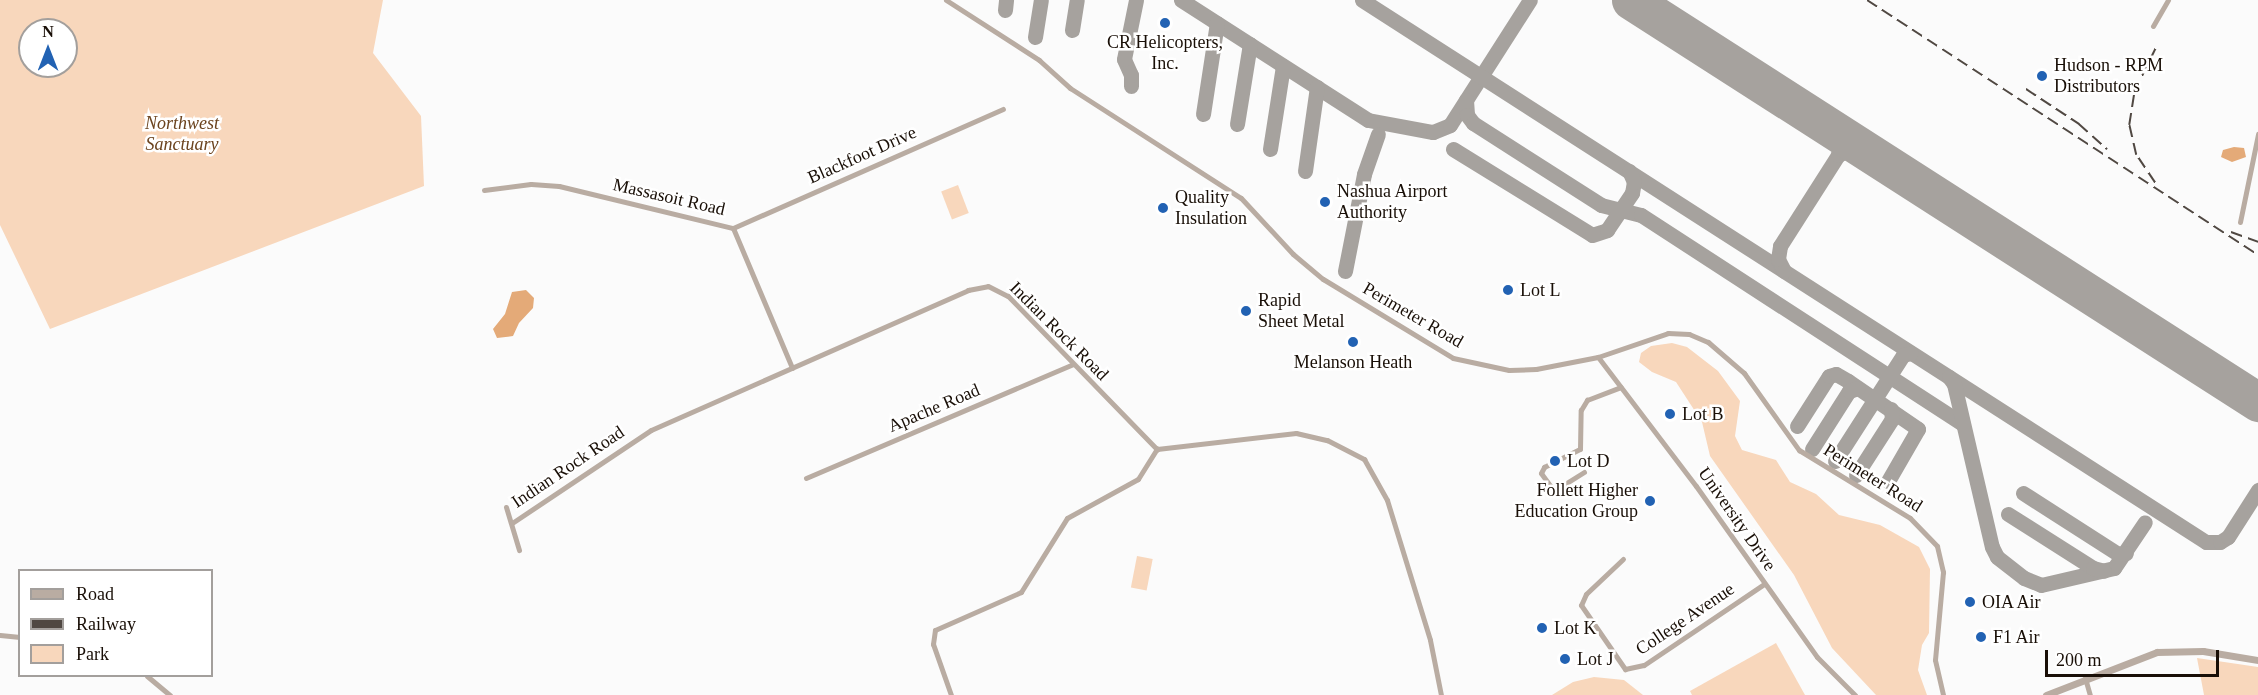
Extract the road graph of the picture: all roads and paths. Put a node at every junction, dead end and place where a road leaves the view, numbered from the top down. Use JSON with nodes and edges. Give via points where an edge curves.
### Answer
{"nodes":[{"id":1,"x":946,"y":0,"type":"edge"},
{"id":2,"x":2168,"y":0,"type":"edge"},
{"id":3,"x":2153,"y":26,"type":"dead end"},
{"id":4,"x":1003,"y":109,"type":"dead end"},
{"id":5,"x":2258,"y":134,"type":"edge"},
{"id":6,"x":484,"y":190,"type":"dead end"},
{"id":7,"x":2240,"y":222,"type":"dead end"},
{"id":8,"x":733,"y":228,"type":"junction"},
{"id":9,"x":1598,"y":357,"type":"junction"},
{"id":10,"x":1072,"y":364,"type":"junction"},
{"id":11,"x":792,"y":368,"type":"junction"},
{"id":12,"x":1621,"y":387,"type":"junction"},
{"id":13,"x":1157,"y":449,"type":"junction"},
{"id":14,"x":1584,"y":472,"type":"dead end"},
{"id":15,"x":806,"y":478,"type":"dead end"},
{"id":16,"x":506,"y":507,"type":"dead end"},
{"id":17,"x":512,"y":523,"type":"junction"},
{"id":18,"x":519,"y":550,"type":"dead end"},
{"id":19,"x":1623,"y":559,"type":"dead end"},
{"id":20,"x":1764,"y":584,"type":"junction"},
{"id":21,"x":0,"y":635,"type":"edge"},
{"id":22,"x":18,"y":637,"type":"edge"},
{"id":23,"x":2258,"y":660,"type":"edge"},
{"id":24,"x":149,"y":677,"type":"edge"},
{"id":25,"x":2085,"y":678,"type":"junction"},
{"id":26,"x":170,"y":695,"type":"edge"},
{"id":27,"x":951,"y":695,"type":"edge"},
{"id":28,"x":1441,"y":695,"type":"edge"},
{"id":29,"x":1855,"y":695,"type":"edge"},
{"id":30,"x":1943,"y":695,"type":"edge"},
{"id":31,"x":2046,"y":695,"type":"edge"},
{"id":32,"x":2090,"y":695,"type":"edge"}],
"edges":[{"from":1,"to":9,"type":"street","name":"Perimeter Road","via":[[1039,60],[1070,88],[1241,198],[1304,265],[1438,350],[1453,358],[1509,370],[1555,367]]},
{"from":2,"to":3,"type":"street"},
{"from":4,"to":8,"type":"street","name":"Blackfoot Drive"},
{"from":5,"to":7,"type":"street"},
{"from":6,"to":8,"type":"street","name":"Massasoit Road","via":[[531,184],[559,186]]},
{"from":8,"to":11,"type":"street","name":"Massasoit Road"},
{"from":9,"to":12,"type":"street","name":"University Drive"},
{"from":9,"to":30,"type":"street","name":"Perimeter Road","via":[[1662,334],[1675,332],[1701,339],[1744,373],[1799,450],[1921,526],[1942,559],[1935,660]]},
{"from":10,"to":11,"type":"street","name":"Indian Rock Road","via":[[1008,296],[982,286]]},
{"from":10,"to":13,"type":"street","name":"Indian Rock Road"},
{"from":10,"to":15,"type":"street","name":"Apache Road"},
{"from":11,"to":17,"type":"street","name":"Indian Rock Road","via":[[640,436]]},
{"from":12,"to":14,"type":"street","via":[[1587,400],[1581,410],[1580,449],[1544,467],[1541,473],[1554,491]]},
{"from":12,"to":20,"type":"street","name":"University Drive"},
{"from":13,"to":27,"type":"street","via":[[1138,479],[1084,505],[1067,518],[1021,592],[949,622],[933,635]]},
{"from":13,"to":28,"type":"street","via":[[1296,433],[1328,440],[1364,459],[1387,500],[1430,640]]},
{"from":16,"to":17,"type":"street"},
{"from":17,"to":18,"type":"street"},
{"from":19,"to":20,"type":"street","name":"College Avenue","via":[[1581,605],[1625,669],[1637,669]]},
{"from":20,"to":29,"type":"street","name":"University Drive","via":[[1816,657]]},
{"from":21,"to":22,"type":"street"},
{"from":23,"to":25,"type":"street","via":[[2203,651],[2157,652]]},
{"from":24,"to":26,"type":"street"},
{"from":25,"to":31,"type":"street"},
{"from":25,"to":32,"type":"street"}]}
